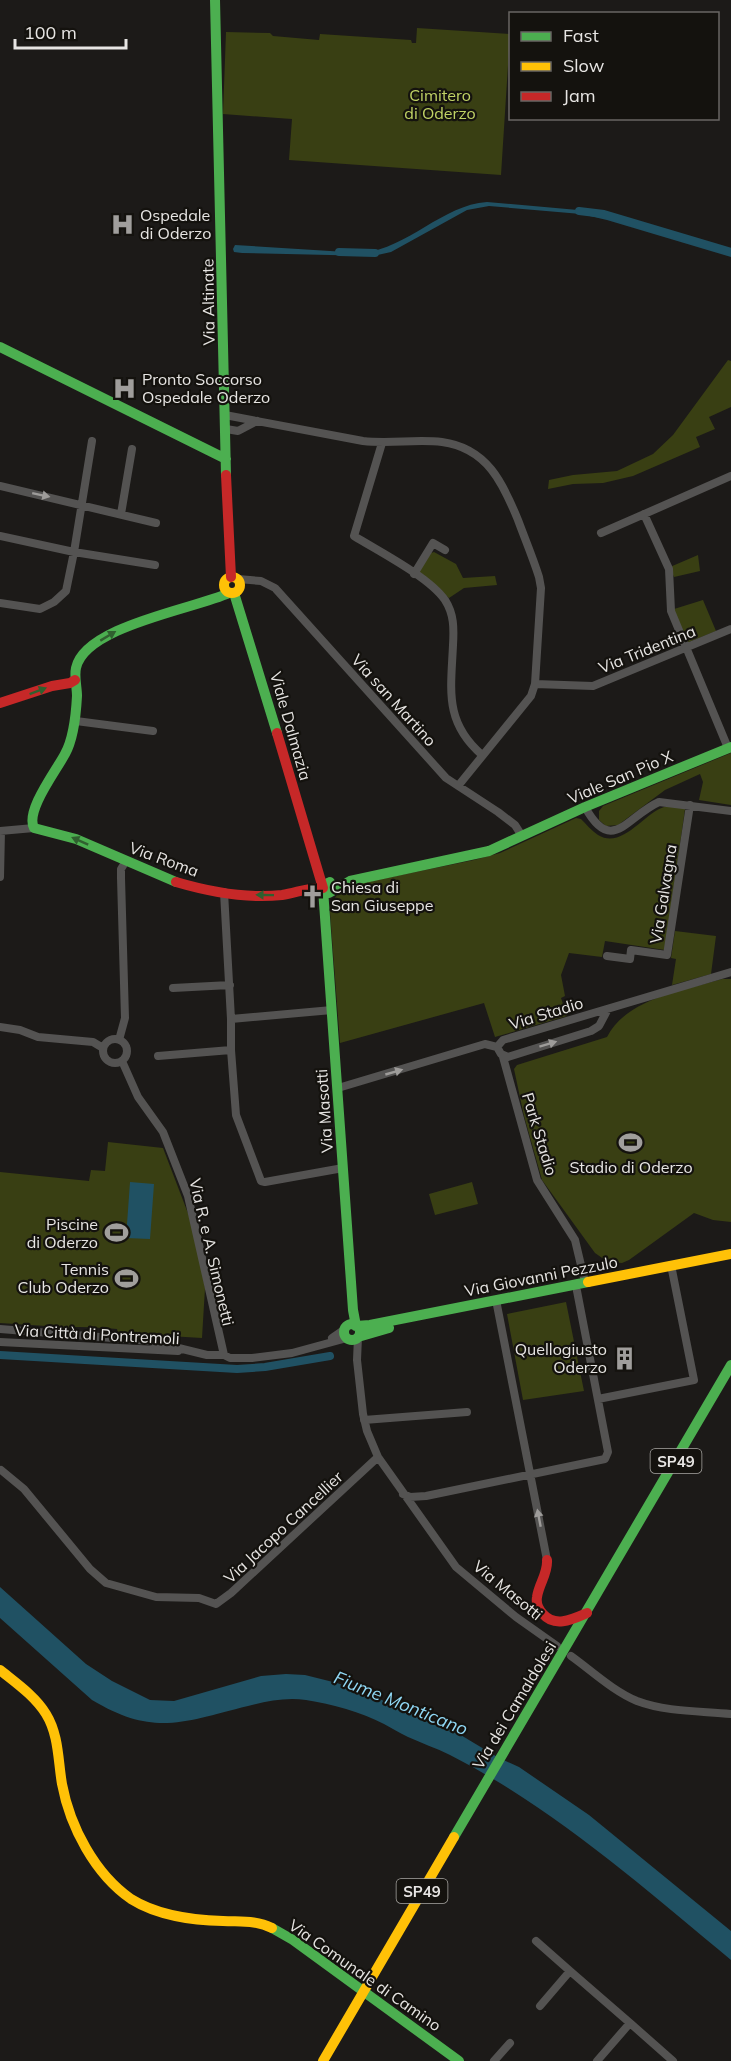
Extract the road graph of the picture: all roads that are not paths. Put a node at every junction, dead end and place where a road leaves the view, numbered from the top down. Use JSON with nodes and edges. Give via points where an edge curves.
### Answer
{"nodes":[{"id":1,"x":215,"y":0,"type":"edge"},
{"id":2,"x":0,"y":347,"type":"edge"},
{"id":3,"x":225,"y":415,"type":"junction"},
{"id":4,"x":258,"y":420,"type":"junction"},
{"id":5,"x":226,"y":429,"type":"junction"},
{"id":6,"x":92,"y":441,"type":"dead end"},
{"id":7,"x":382,"y":443,"type":"junction"},
{"id":8,"x":132,"y":449,"type":"dead end"},
{"id":9,"x":226,"y":459,"type":"junction"},
{"id":10,"x":731,"y":476,"type":"edge"},
{"id":11,"x":0,"y":486,"type":"edge"},
{"id":12,"x":81,"y":504,"type":"junction"},
{"id":13,"x":121,"y":514,"type":"junction"},
{"id":14,"x":644,"y":514,"type":"junction"},
{"id":15,"x":156,"y":523,"type":"dead end"},
{"id":16,"x":601,"y":533,"type":"dead end"},
{"id":17,"x":0,"y":536,"type":"edge"},
{"id":18,"x":445,"y":550,"type":"dead end"},
{"id":19,"x":74,"y":552,"type":"junction"},
{"id":20,"x":155,"y":566,"type":"dead end"},
{"id":21,"x":414,"y":574,"type":"junction"},
{"id":22,"x":235,"y":585,"type":"junction"},
{"id":23,"x":0,"y":603,"type":"edge"},
{"id":24,"x":731,"y":629,"type":"edge"},
{"id":25,"x":686,"y":647,"type":"junction"},
{"id":26,"x":71,"y":682,"type":"junction"},
{"id":27,"x":535,"y":684,"type":"junction"},
{"id":28,"x":0,"y":703,"type":"edge"},
{"id":29,"x":75,"y":721,"type":"junction"},
{"id":30,"x":153,"y":731,"type":"dead end"},
{"id":31,"x":730,"y":747,"type":"edge"},
{"id":32,"x":482,"y":755,"type":"junction"},
{"id":33,"x":458,"y":786,"type":"junction"},
{"id":34,"x":690,"y":805,"type":"junction"},
{"id":35,"x":585,"y":807,"type":"junction"},
{"id":36,"x":731,"y":811,"type":"edge"},
{"id":37,"x":32,"y":812,"type":"junction"},
{"id":38,"x":17,"y":828,"type":"junction"},
{"id":39,"x":34,"y":828,"type":"junction"},
{"id":40,"x":0,"y":831,"type":"edge"},
{"id":41,"x":522,"y":836,"type":"junction"},
{"id":42,"x":126,"y":861,"type":"junction"},
{"id":43,"x":0,"y":877,"type":"edge"},
{"id":44,"x":328,"y":887,"type":"junction"},
{"id":45,"x":224,"y":892,"type":"junction"},
{"id":46,"x":607,"y":956,"type":"dead end"},
{"id":47,"x":731,"y":972,"type":"edge"},
{"id":48,"x":230,"y":985,"type":"junction"},
{"id":49,"x":173,"y":988,"type":"dead end"},
{"id":50,"x":608,"y":1008,"type":"junction"},
{"id":51,"x":332,"y":1010,"type":"junction"},
{"id":52,"x":584,"y":1015,"type":"junction"},
{"id":53,"x":231,"y":1019,"type":"junction"},
{"id":54,"x":0,"y":1028,"type":"edge"},
{"id":55,"x":588,"y":1032,"type":"junction"},
{"id":56,"x":119,"y":1040,"type":"junction"},
{"id":57,"x":497,"y":1047,"type":"junction"},
{"id":58,"x":103,"y":1048,"type":"junction"},
{"id":59,"x":231,"y":1050,"type":"junction"},
{"id":60,"x":158,"y":1056,"type":"dead end"},
{"id":61,"x":503,"y":1057,"type":"junction"},
{"id":62,"x":122,"y":1061,"type":"junction"},
{"id":63,"x":338,"y":1088,"type":"junction"},
{"id":64,"x":342,"y":1168,"type":"junction"},
{"id":65,"x":731,"y":1254,"type":"edge"},
{"id":66,"x":731,"y":1260,"type":"edge"},
{"id":67,"x":672,"y":1269,"type":"junction"},
{"id":68,"x":585,"y":1282,"type":"junction"},
{"id":69,"x":577,"y":1291,"type":"junction"},
{"id":70,"x":497,"y":1303,"type":"junction"},
{"id":71,"x":0,"y":1329,"type":"edge"},
{"id":72,"x":70,"y":1331,"type":"junction"},
{"id":73,"x":350,"y":1333,"type":"junction"},
{"id":74,"x":147,"y":1340,"type":"junction"},
{"id":75,"x":0,"y":1342,"type":"edge"},
{"id":76,"x":69,"y":1346,"type":"junction"},
{"id":77,"x":142,"y":1349,"type":"junction"},
{"id":78,"x":193,"y":1352,"type":"junction"},
{"id":79,"x":224,"y":1355,"type":"junction"},
{"id":80,"x":731,"y":1365,"type":"edge"},
{"id":81,"x":598,"y":1399,"type":"junction"},
{"id":82,"x":467,"y":1412,"type":"dead end"},
{"id":83,"x":364,"y":1420,"type":"junction"},
{"id":84,"x":378,"y":1457,"type":"junction"},
{"id":85,"x":2,"y":1470,"type":"dead end"},
{"id":86,"x":531,"y":1476,"type":"junction"},
{"id":87,"x":403,"y":1494,"type":"junction"},
{"id":88,"x":426,"y":1496,"type":"junction"},
{"id":89,"x":416,"y":1513,"type":"junction"},
{"id":90,"x":547,"y":1560,"type":"joint"},
{"id":91,"x":587,"y":1613,"type":"junction"},
{"id":92,"x":557,"y":1646,"type":"dead end"},
{"id":93,"x":571,"y":1656,"type":"dead end"},
{"id":94,"x":0,"y":1670,"type":"edge"},
{"id":95,"x":731,"y":1714,"type":"edge"},
{"id":96,"x":536,"y":1941,"type":"dead end"},
{"id":97,"x":570,"y":1971,"type":"junction"},
{"id":98,"x":540,"y":2006,"type":"dead end"},
{"id":99,"x":630,"y":2022,"type":"junction"},
{"id":100,"x":510,"y":2043,"type":"dead end"},
{"id":101,"x":323,"y":2061,"type":"edge"},
{"id":102,"x":459,"y":2061,"type":"edge"},
{"id":103,"x":494,"y":2061,"type":"edge"},
{"id":104,"x":597,"y":2061,"type":"edge"},
{"id":105,"x":674,"y":2061,"type":"edge"}],
"edges":[{"from":1,"to":3,"type":"street","name":"Via Altinate"},
{"from":2,"to":9,"type":"street"},
{"from":3,"to":4,"type":"street"},
{"from":3,"to":5,"type":"street","name":"Via Altinate"},
{"from":4,"to":5,"type":"street","via":[[238,431]]},
{"from":4,"to":7,"type":"street"},
{"from":5,"to":9,"type":"street","name":"Via Altinate"},
{"from":6,"to":12,"type":"street"},
{"from":7,"to":21,"type":"street","via":[[354,536]]},
{"from":7,"to":27,"type":"street","via":[[435,441],[454,445],[476,454],[501,481],[541,588]]},
{"from":8,"to":13,"type":"street"},
{"from":9,"to":22,"type":"street","name":"Viale Dalmazia","via":[[227,526]]},
{"from":10,"to":14,"type":"street"},
{"from":11,"to":12,"type":"street","one_way":true},
{"from":12,"to":13,"type":"street"},
{"from":12,"to":19,"type":"street"},
{"from":13,"to":15,"type":"street"},
{"from":14,"to":16,"type":"street"},
{"from":14,"to":25,"type":"street","via":[[669,569],[671,611]]},
{"from":17,"to":19,"type":"street"},
{"from":18,"to":21,"type":"street","via":[[433,543]]},
{"from":19,"to":20,"type":"street"},
{"from":19,"to":23,"type":"street","via":[[66,591],[54,602],[40,609]]},
{"from":21,"to":32,"type":"street","via":[[438,592],[450,609],[454,628],[451,706],[466,739]]},
{"from":26,"to":22,"type":"street","one_way":true,"via":[[81,657],[114,632],[214,600]]},
{"from":22,"to":33,"type":"street","name":"Via san Martino","via":[[252,580],[275,588],[446,778]]},
{"from":22,"to":44,"type":"street","name":"Viale Dalmazia","via":[[317,867]]},
{"from":24,"to":25,"type":"street","name":"Via Tridentina"},
{"from":25,"to":27,"type":"street","name":"Via Tridentina","via":[[593,686]]},
{"from":25,"to":31,"type":"street"},
{"from":28,"to":26,"type":"street","one_way":true},
{"from":26,"to":29,"type":"street","via":[[76,701]]},
{"from":27,"to":32,"type":"street","via":[[528,701]]},
{"from":29,"to":30,"type":"street"},
{"from":29,"to":37,"type":"street","via":[[67,751]]},
{"from":31,"to":35,"type":"street","name":"Viale San Pio X"},
{"from":32,"to":33,"type":"street"},
{"from":33,"to":41,"type":"street","name":"Via san Martino","via":[[515,825]]},
{"from":34,"to":35,"type":"street","via":[[659,802],[622,828],[608,832],[600,829]]},
{"from":34,"to":36,"type":"street"},
{"from":34,"to":46,"type":"street","name":"Via Galvagna","via":[[667,955],[631,951],[630,959]]},
{"from":35,"to":41,"type":"street","name":"Viale San Pio X"},
{"from":37,"to":38,"type":"street"},
{"from":37,"to":39,"type":"street"},
{"from":38,"to":39,"type":"street","name":"Via Roma"},
{"from":38,"to":40,"type":"street","name":"Via Roma"},
{"from":42,"to":39,"type":"street","name":"Via Roma","one_way":true,"via":[[65,834]]},
{"from":40,"to":43,"type":"street"},
{"from":41,"to":44,"type":"street","name":"Via Roma","via":[[489,851]]},
{"from":42,"to":45,"type":"street","name":"Via Roma","via":[[196,888]]},
{"from":42,"to":56,"type":"street","via":[[121,878],[125,1018]]},
{"from":44,"to":45,"type":"street","name":"Via Roma","one_way":true,"via":[[274,896]]},
{"from":44,"to":51,"type":"street","name":"Via Masotti","via":[[325,909]]},
{"from":45,"to":48,"type":"street"},
{"from":47,"to":50,"type":"street","name":"Via Stadio"},
{"from":48,"to":49,"type":"street"},
{"from":48,"to":53,"type":"street"},
{"from":50,"to":52,"type":"street","name":"Via Stadio"},
{"from":50,"to":55,"type":"street","via":[[599,1026]]},
{"from":51,"to":53,"type":"street"},
{"from":51,"to":63,"type":"street","name":"Via Masotti"},
{"from":52,"to":55,"type":"street","via":[[592,1024]]},
{"from":52,"to":57,"type":"street","name":"Via Stadio","via":[[503,1040]]},
{"from":53,"to":59,"type":"street"},
{"from":54,"to":58,"type":"street","via":[[38,1037],[93,1042]]},
{"from":61,"to":55,"type":"street","one_way":true},
{"from":56,"to":58,"type":"street","via":[[108,1041]]},
{"from":56,"to":62,"type":"street","via":[[127,1052]]},
{"from":57,"to":61,"type":"street","name":"Park Stadio"},
{"from":63,"to":57,"type":"street","name":"Via Stadio","one_way":true,"via":[[485,1044]]},
{"from":58,"to":62,"type":"street","via":[[108,1061]]},
{"from":59,"to":60,"type":"street"},
{"from":59,"to":64,"type":"street","via":[[236,1115],[261,1181]]},
{"from":61,"to":68,"type":"street","name":"Park Stadio","via":[[537,1180],[575,1240]]},
{"from":62,"to":79,"type":"street","name":"Via R. e A. Simonetti","via":[[138,1097],[163,1132],[188,1196]]},
{"from":63,"to":64,"type":"street","name":"Via Masotti"},
{"from":64,"to":73,"type":"street","name":"Via Masotti","via":[[353,1310]]},
{"from":65,"to":67,"type":"street","name":"Via Giovanni Pezzulo"},
{"from":66,"to":67,"type":"street","name":"Via Giovanni Pezzulo"},
{"from":67,"to":68,"type":"street","name":"Via Giovanni Pezzulo"},
{"from":67,"to":69,"type":"street","name":"Via Giovanni Pezzulo"},
{"from":67,"to":81,"type":"street","via":[[694,1380]]},
{"from":68,"to":70,"type":"street","name":"Via Giovanni Pezzulo"},
{"from":69,"to":70,"type":"street","name":"Via Giovanni Pezzulo"},
{"from":69,"to":81,"type":"street"},
{"from":70,"to":73,"type":"street","name":"Via Giovanni Pezzulo","via":[[381,1330]]},
{"from":70,"to":86,"type":"street"},
{"from":71,"to":72,"type":"street","name":"Via Città di Pontremoli"},
{"from":72,"to":74,"type":"street","name":"Via Città di Pontremoli"},
{"from":72,"to":76,"type":"street"},
{"from":73,"to":79,"type":"street","name":"Via Città di Pontremoli","via":[[292,1353],[252,1358]]},
{"from":73,"to":83,"type":"street","name":"Via Masotti"},
{"from":74,"to":77,"type":"street"},
{"from":74,"to":78,"type":"street","name":"Via Città di Pontremoli"},
{"from":75,"to":76,"type":"street","name":"Via Città di Pontremoli"},
{"from":76,"to":77,"type":"street","name":"Via Città di Pontremoli"},
{"from":77,"to":78,"type":"street","name":"Via Città di Pontremoli"},
{"from":78,"to":79,"type":"street","name":"Via Città di Pontremoli"},
{"from":80,"to":91,"type":"street","name":"Via dei Camaldolesi","number":"SP49"},
{"from":81,"to":86,"type":"street","via":[[608,1452],[605,1459]]},
{"from":82,"to":83,"type":"street"},
{"from":83,"to":84,"type":"street","name":"Via Masotti"},
{"from":84,"to":85,"type":"street","name":"Via Jacopo Cancellier","via":[[216,1604],[199,1598],[156,1597],[106,1583],[24,1489]]},
{"from":84,"to":87,"type":"street","name":"Via Masotti"},
{"from":86,"to":88,"type":"street"},
{"from":90,"to":86,"type":"street","one_way":true},
{"from":87,"to":88,"type":"street"},
{"from":87,"to":89,"type":"street","name":"Via Masotti"},
{"from":88,"to":89,"type":"street"},
{"from":89,"to":92,"type":"street","name":"Via Masotti","via":[[467,1578]]},
{"from":90,"to":91,"type":"street","via":[[549,1567],[537,1596],[543,1616],[559,1622]]},
{"from":91,"to":101,"type":"street","name":"Via dei Camaldolesi","number":"SP49"},
{"from":93,"to":95,"type":"street","via":[[637,1700],[662,1707]]},
{"from":94,"to":102,"type":"street","name":"Via Comunale di Camino","via":[[34,1700],[50,1722],[71,1818],[93,1858],[121,1891],[136,1902],[179,1917],[246,1921],[275,1930]]},
{"from":96,"to":97,"type":"street"},
{"from":97,"to":98,"type":"street"},
{"from":97,"to":99,"type":"street"},
{"from":99,"to":104,"type":"street"},
{"from":99,"to":105,"type":"street"},
{"from":100,"to":103,"type":"street"}]}
